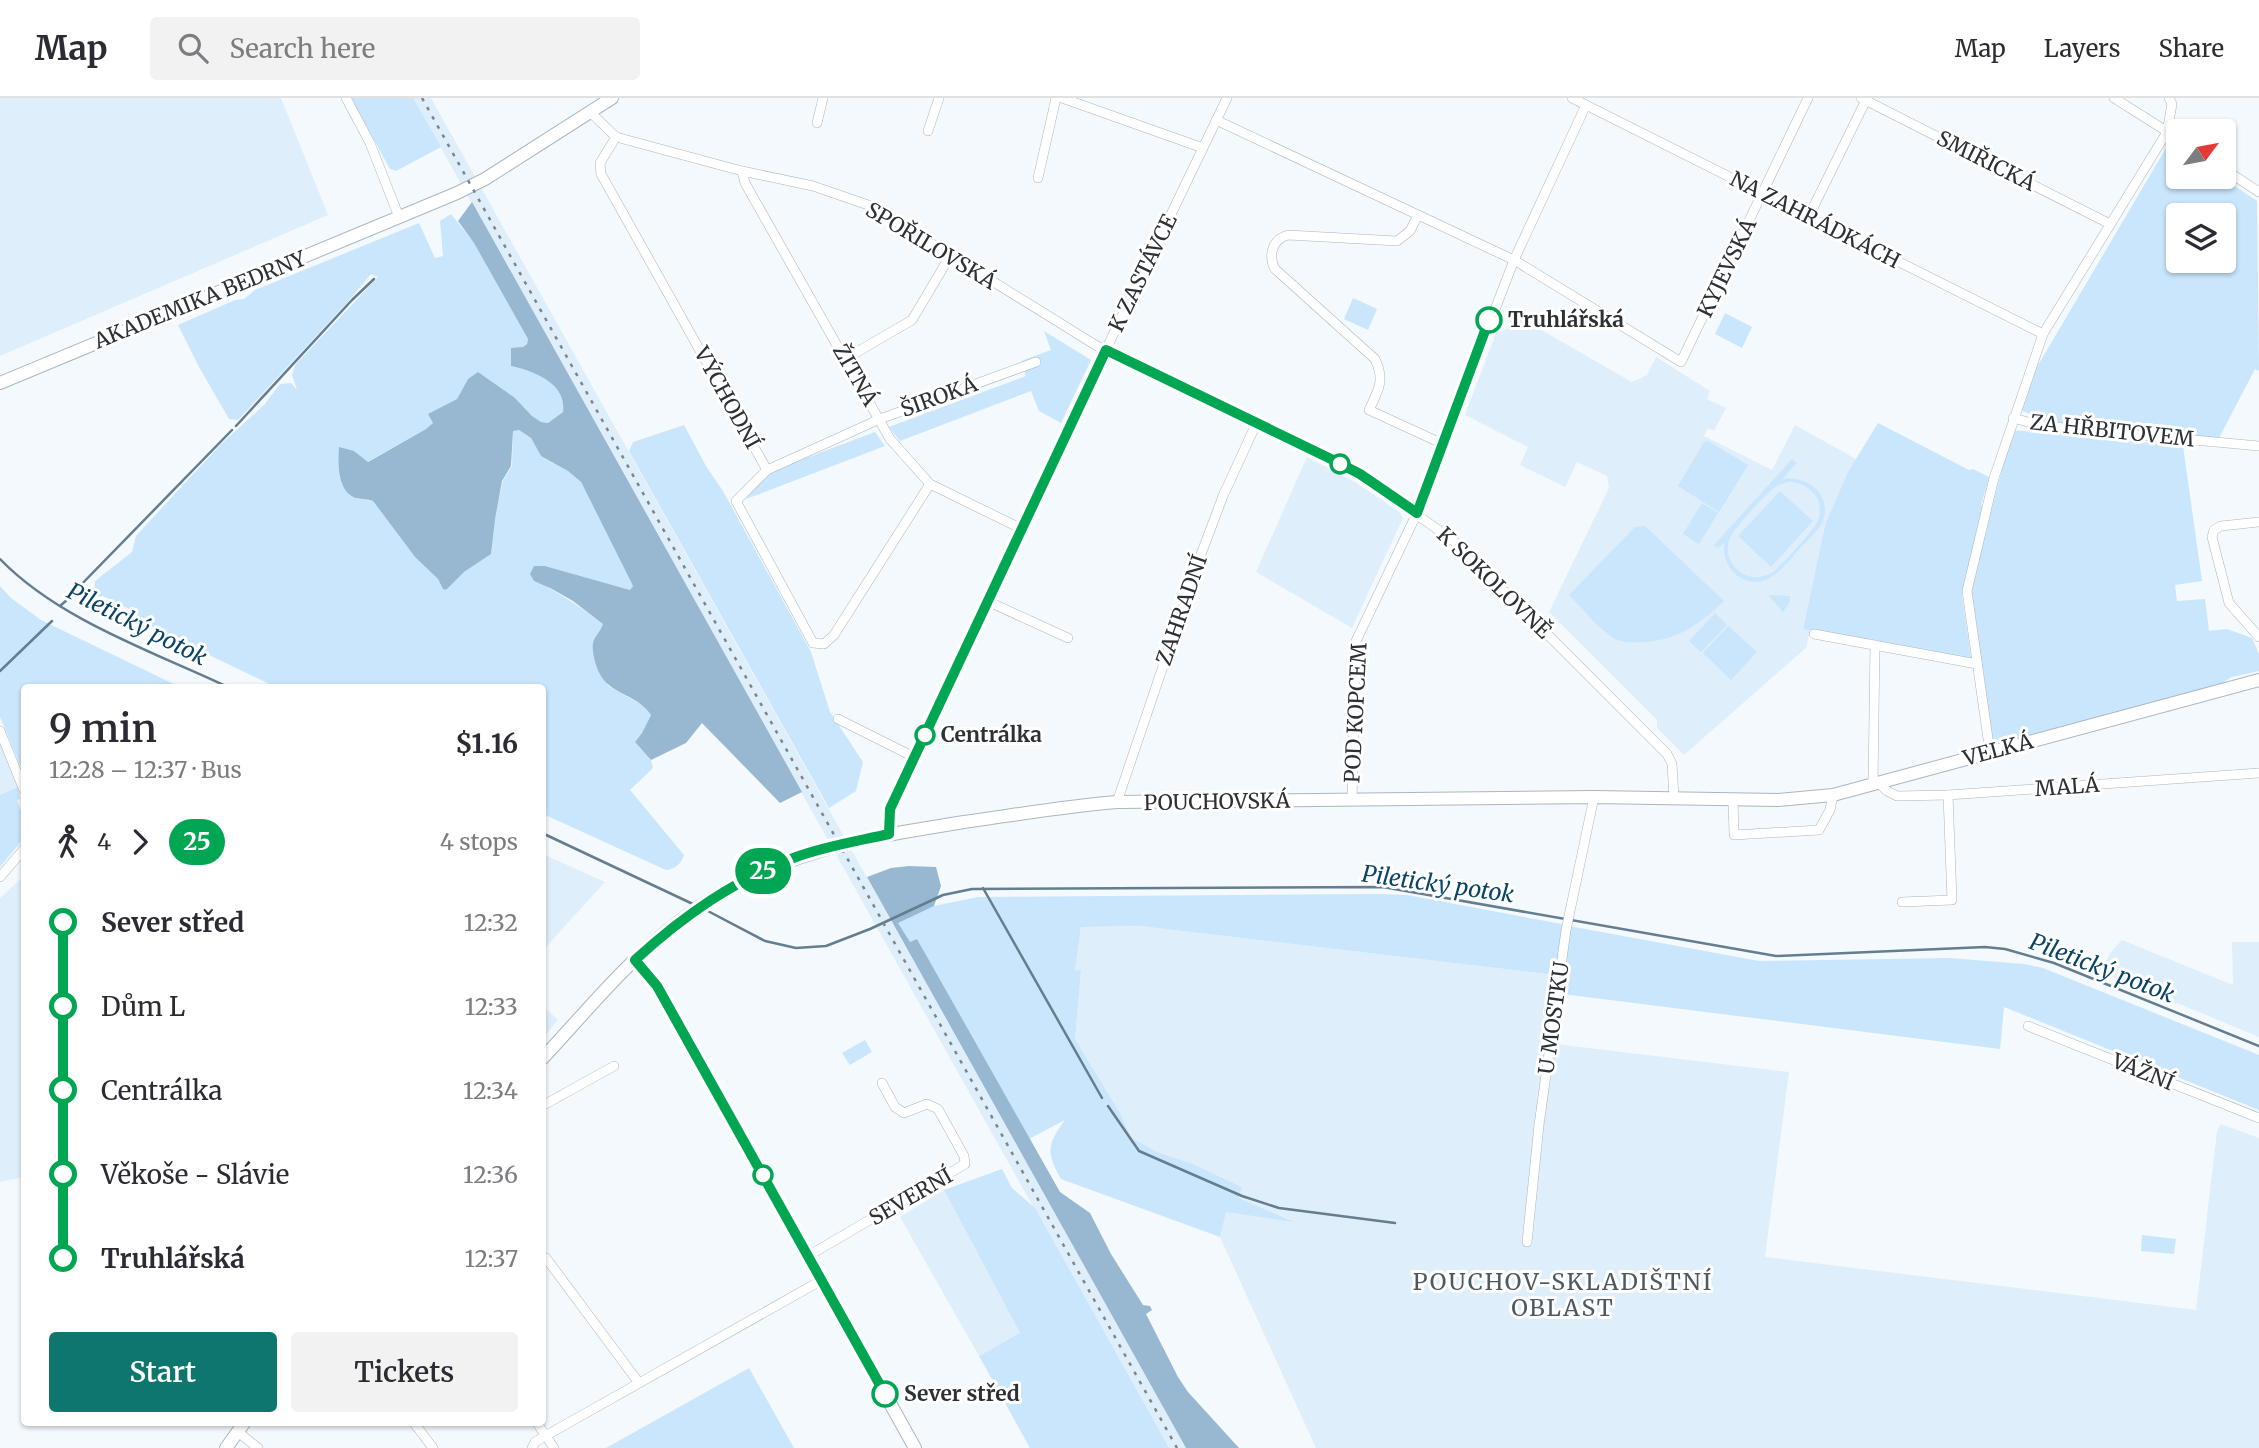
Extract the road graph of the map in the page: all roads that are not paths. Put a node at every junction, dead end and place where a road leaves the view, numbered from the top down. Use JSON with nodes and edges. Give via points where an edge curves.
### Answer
{"nodes":[{"id":1,"x":346,"y":98,"type":"edge"},
{"id":2,"x":612,"y":98,"type":"edge"},
{"id":3,"x":823,"y":98,"type":"edge"},
{"id":4,"x":939,"y":98,"type":"edge"},
{"id":5,"x":1056,"y":98,"type":"edge"},
{"id":6,"x":1062,"y":98,"type":"edge"},
{"id":7,"x":1227,"y":98,"type":"edge"},
{"id":8,"x":1572,"y":98,"type":"edge"},
{"id":9,"x":1808,"y":98,"type":"edge"},
{"id":10,"x":2114,"y":98,"type":"edge"},
{"id":11,"x":2169,"y":98,"type":"edge"},
{"id":12,"x":1865,"y":99,"type":"edge"},
{"id":13,"x":1586,"y":105,"type":"junction"},
{"id":14,"x":590,"y":112,"type":"junction"},
{"id":15,"x":2169,"y":119,"type":"edge"},
{"id":16,"x":1216,"y":120,"type":"junction"},
{"id":17,"x":817,"y":123,"type":"dead end"},
{"id":18,"x":928,"y":131,"type":"dead end"},
{"id":19,"x":2166,"y":131,"type":"edge"},
{"id":20,"x":2166,"y":134,"type":"edge"},
{"id":21,"x":617,"y":137,"type":"junction"},
{"id":22,"x":1203,"y":148,"type":"junction"},
{"id":23,"x":742,"y":170,"type":"junction"},
{"id":24,"x":2236,"y":177,"type":"edge"},
{"id":25,"x":1038,"y":178,"type":"dead end"},
{"id":26,"x":2259,"y":192,"type":"edge"},
{"id":27,"x":1762,"y":193,"type":"junction"},
{"id":28,"x":1418,"y":215,"type":"junction"},
{"id":29,"x":1808,"y":216,"type":"junction"},
{"id":30,"x":399,"y":218,"type":"junction"},
{"id":31,"x":2110,"y":224,"type":"junction"},
{"id":32,"x":950,"y":256,"type":"junction"},
{"id":33,"x":1514,"y":260,"type":"junction"},
{"id":34,"x":2043,"y":334,"type":"junction"},
{"id":35,"x":1106,"y":350,"type":"junction"},
{"id":36,"x":845,"y":359,"type":"junction"},
{"id":37,"x":1036,"y":362,"type":"dead end"},
{"id":38,"x":0,"y":383,"type":"edge"},
{"id":39,"x":2013,"y":418,"type":"junction"},
{"id":40,"x":880,"y":419,"type":"junction"},
{"id":41,"x":1257,"y":422,"type":"junction"},
{"id":42,"x":1443,"y":444,"type":"junction"},
{"id":43,"x":2259,"y":446,"type":"edge"},
{"id":44,"x":767,"y":470,"type":"junction"},
{"id":45,"x":930,"y":484,"type":"junction"},
{"id":46,"x":1417,"y":513,"type":"junction"},
{"id":47,"x":2259,"y":522,"type":"edge"},
{"id":48,"x":1020,"y":528,"type":"junction"},
{"id":49,"x":987,"y":601,"type":"junction"},
{"id":50,"x":1814,"y":634,"type":"dead end"},
{"id":51,"x":2259,"y":637,"type":"edge"},
{"id":52,"x":1068,"y":638,"type":"dead end"},
{"id":53,"x":1875,"y":645,"type":"junction"},
{"id":54,"x":1977,"y":664,"type":"junction"},
{"id":55,"x":2259,"y":680,"type":"edge"},
{"id":56,"x":838,"y":719,"type":"dead end"},
{"id":57,"x":0,"y":732,"type":"edge"},
{"id":58,"x":1990,"y":753,"type":"junction"},
{"id":59,"x":914,"y":757,"type":"junction"},
{"id":60,"x":2259,"y":773,"type":"edge"},
{"id":61,"x":21,"y":783,"type":"edge"},
{"id":62,"x":1876,"y":784,"type":"junction"},
{"id":63,"x":1833,"y":794,"type":"junction"},
{"id":64,"x":1948,"y":795,"type":"junction"},
{"id":65,"x":1594,"y":797,"type":"junction"},
{"id":66,"x":1674,"y":797,"type":"junction"},
{"id":67,"x":1733,"y":799,"type":"junction"},
{"id":68,"x":1352,"y":800,"type":"junction"},
{"id":69,"x":1117,"y":802,"type":"junction"},
{"id":70,"x":889,"y":834,"type":"junction"},
{"id":71,"x":21,"y":852,"type":"edge"},
{"id":72,"x":0,"y":877,"type":"edge"},
{"id":73,"x":1902,"y":902,"type":"dead end"},
{"id":74,"x":635,"y":960,"type":"junction"},
{"id":75,"x":2028,"y":1026,"type":"dead end"},
{"id":76,"x":546,"y":1055,"type":"edge"},
{"id":77,"x":614,"y":1066,"type":"dead end"},
{"id":78,"x":882,"y":1083,"type":"dead end"},
{"id":79,"x":546,"y":1105,"type":"edge"},
{"id":80,"x":2259,"y":1118,"type":"edge"},
{"id":81,"x":1527,"y":1242,"type":"dead end"},
{"id":82,"x":808,"y":1256,"type":"junction"},
{"id":83,"x":546,"y":1258,"type":"dead end"},
{"id":84,"x":822,"y":1280,"type":"junction"},
{"id":85,"x":639,"y":1383,"type":"junction"},
{"id":86,"x":416,"y":1426,"type":"edge"},
{"id":87,"x":540,"y":1426,"type":"edge"},
{"id":88,"x":241,"y":1427,"type":"edge"},
{"id":89,"x":547,"y":1435,"type":"junction"},
{"id":90,"x":226,"y":1448,"type":"edge"},
{"id":91,"x":258,"y":1448,"type":"edge"},
{"id":92,"x":433,"y":1448,"type":"edge"},
{"id":93,"x":531,"y":1448,"type":"edge"},
{"id":94,"x":554,"y":1448,"type":"edge"},
{"id":95,"x":915,"y":1448,"type":"edge"}],
"edges":[{"from":1,"to":30,"type":"street","via":[[370,143]]},
{"from":2,"to":14,"type":"street","name":"AKADEMIKA BEDRNY"},
{"from":3,"to":17,"type":"street"},
{"from":4,"to":18,"type":"street"},
{"from":5,"to":25,"type":"street"},
{"from":6,"to":22,"type":"street"},
{"from":7,"to":16,"type":"street","name":"K ZASTÁVCE"},
{"from":8,"to":13,"type":"street","name":"NA ZAHRÁDKÁCH"},
{"from":9,"to":27,"type":"street","name":"KYJEVSKÁ"},
{"from":10,"to":19,"type":"street"},
{"from":11,"to":15,"type":"street"},
{"from":12,"to":29,"type":"street"},
{"from":12,"to":31,"type":"street","name":"SMIŘICKÁ"},
{"from":13,"to":27,"type":"street","name":"NA ZAHRÁDKÁCH"},
{"from":13,"to":33,"type":"street"},
{"from":14,"to":21,"type":"street","name":"SPOŘILOVSKÁ"},
{"from":14,"to":30,"type":"street","name":"AKADEMIKA BEDRNY","via":[[467,189]]},
{"from":16,"to":22,"type":"street","name":"K ZASTÁVCE"},
{"from":16,"to":28,"type":"street"},
{"from":20,"to":31,"type":"street"},
{"from":21,"to":23,"type":"street","name":"SPOŘILOVSKÁ"},
{"from":21,"to":44,"type":"street","name":"VÝCHODNÍ","via":[[600,163],[601,174]]},
{"from":22,"to":35,"type":"street","name":"K ZASTÁVCE"},
{"from":23,"to":32,"type":"street","name":"SPOŘILOVSKÁ","via":[[857,200]]},
{"from":23,"to":36,"type":"street","name":"ŽITNÁ","via":[[745,183]]},
{"from":24,"to":26,"type":"street"},
{"from":27,"to":29,"type":"street","name":"NA ZAHRÁDKÁCH"},
{"from":27,"to":33,"type":"street","name":"KYJEVSKÁ","via":[[1681,362]]},
{"from":28,"to":33,"type":"street"},
{"from":28,"to":42,"type":"street","via":[[1410,231],[1396,241],[1281,237],[1271,253],[1272,263],[1375,359],[1380,386],[1369,410]]},
{"from":29,"to":34,"type":"street","name":"NA ZAHRÁDKÁCH"},
{"from":30,"to":38,"type":"street","name":"AKADEMIKA BEDRNY"},
{"from":31,"to":34,"type":"street"},
{"from":32,"to":35,"type":"street","name":"SPOŘILOVSKÁ"},
{"from":32,"to":36,"type":"street","via":[[912,320]]},
{"from":33,"to":42,"type":"street"},
{"from":34,"to":39,"type":"street"},
{"from":35,"to":41,"type":"street","name":"K SOKOLOVNĚ"},
{"from":35,"to":48,"type":"street","name":"K ZASTÁVCE"},
{"from":36,"to":40,"type":"street","name":"ŽITNÁ"},
{"from":37,"to":40,"type":"street","name":"ŠIROKÁ"},
{"from":39,"to":43,"type":"street","name":"ZA HŘBITOVEM","via":[[2043,426]]},
{"from":39,"to":54,"type":"street","name":"ZA HŘBITOVEM","via":[[1967,591]]},
{"from":40,"to":44,"type":"street","name":"ŠIROKÁ"},
{"from":40,"to":45,"type":"street","name":"ŽITNÁ","via":[[890,439]]},
{"from":41,"to":46,"type":"street","name":"K SOKOLOVNĚ","via":[[1360,474]]},
{"from":41,"to":69,"type":"street","name":"ZAHRADNÍ","via":[[1200,557]]},
{"from":42,"to":46,"type":"street"},
{"from":44,"to":45,"type":"street","name":"VÝCHODNÍ","via":[[736,501],[813,643],[824,644]]},
{"from":45,"to":48,"type":"street","name":"ŽITNÁ"},
{"from":46,"to":66,"type":"street","name":"K SOKOLOVNĚ","via":[[1454,541],[1667,754]]},
{"from":46,"to":68,"type":"street","name":"POD KOPCEM","via":[[1356,641]]},
{"from":47,"to":51,"type":"street","via":[[2221,526],[2212,532],[2229,603]]},
{"from":48,"to":49,"type":"street","name":"K ZASTÁVCE"},
{"from":49,"to":52,"type":"street"},
{"from":49,"to":59,"type":"street","name":"K ZASTÁVCE"},
{"from":50,"to":53,"type":"street"},
{"from":53,"to":54,"type":"street"},
{"from":53,"to":62,"type":"street"},
{"from":54,"to":58,"type":"street","name":"ZA HŘBITOVEM"},
{"from":55,"to":58,"type":"street","name":"VELKÁ"},
{"from":56,"to":59,"type":"street"},
{"from":57,"to":61,"type":"street"},
{"from":58,"to":62,"type":"street","name":"VELKÁ"},
{"from":59,"to":70,"type":"street","name":"K ZASTÁVCE","via":[[890,809]]},
{"from":60,"to":64,"type":"street","name":"MALÁ"},
{"from":62,"to":63,"type":"street","name":"POUCHOVSKÁ"},
{"from":62,"to":64,"type":"street","name":"MALÁ","via":[[1897,796]]},
{"from":63,"to":67,"type":"street","name":"POUCHOVSKÁ"},
{"from":63,"to":67,"type":"street","via":[[1819,830],[1734,835]]},
{"from":64,"to":73,"type":"street","via":[[1951,900]]},
{"from":65,"to":66,"type":"street","name":"POUCHOVSKÁ"},
{"from":65,"to":68,"type":"street","name":"POUCHOVSKÁ"},
{"from":65,"to":81,"type":"street","name":"U MOSTKU","via":[[1566,930]]},
{"from":66,"to":67,"type":"street","name":"POUCHOVSKÁ"},
{"from":68,"to":69,"type":"street","name":"POUCHOVSKÁ"},
{"from":69,"to":70,"type":"street","name":"POUCHOVSKÁ"},
{"from":70,"to":74,"type":"street","name":"POUCHOVSKÁ","via":[[799,856],[764,870],[681,920]]},
{"from":71,"to":72,"type":"street"},
{"from":74,"to":76,"type":"street"},
{"from":74,"to":82,"type":"street","via":[[657,986]]},
{"from":75,"to":80,"type":"street","name":"VÁŽNÍ"},
{"from":77,"to":79,"type":"street"},
{"from":78,"to":82,"type":"street","name":"SEVERNÍ","via":[[904,1114],[927,1104],[938,1109],[965,1164]]},
{"from":82,"to":84,"type":"street"},
{"from":83,"to":85,"type":"street"},
{"from":84,"to":85,"type":"street"},
{"from":84,"to":95,"type":"street"},
{"from":85,"to":89,"type":"street"},
{"from":86,"to":92,"type":"street"},
{"from":87,"to":89,"type":"street"},
{"from":88,"to":90,"type":"street"},
{"from":88,"to":91,"type":"street"},
{"from":89,"to":93,"type":"street"},
{"from":89,"to":94,"type":"street"}]}
